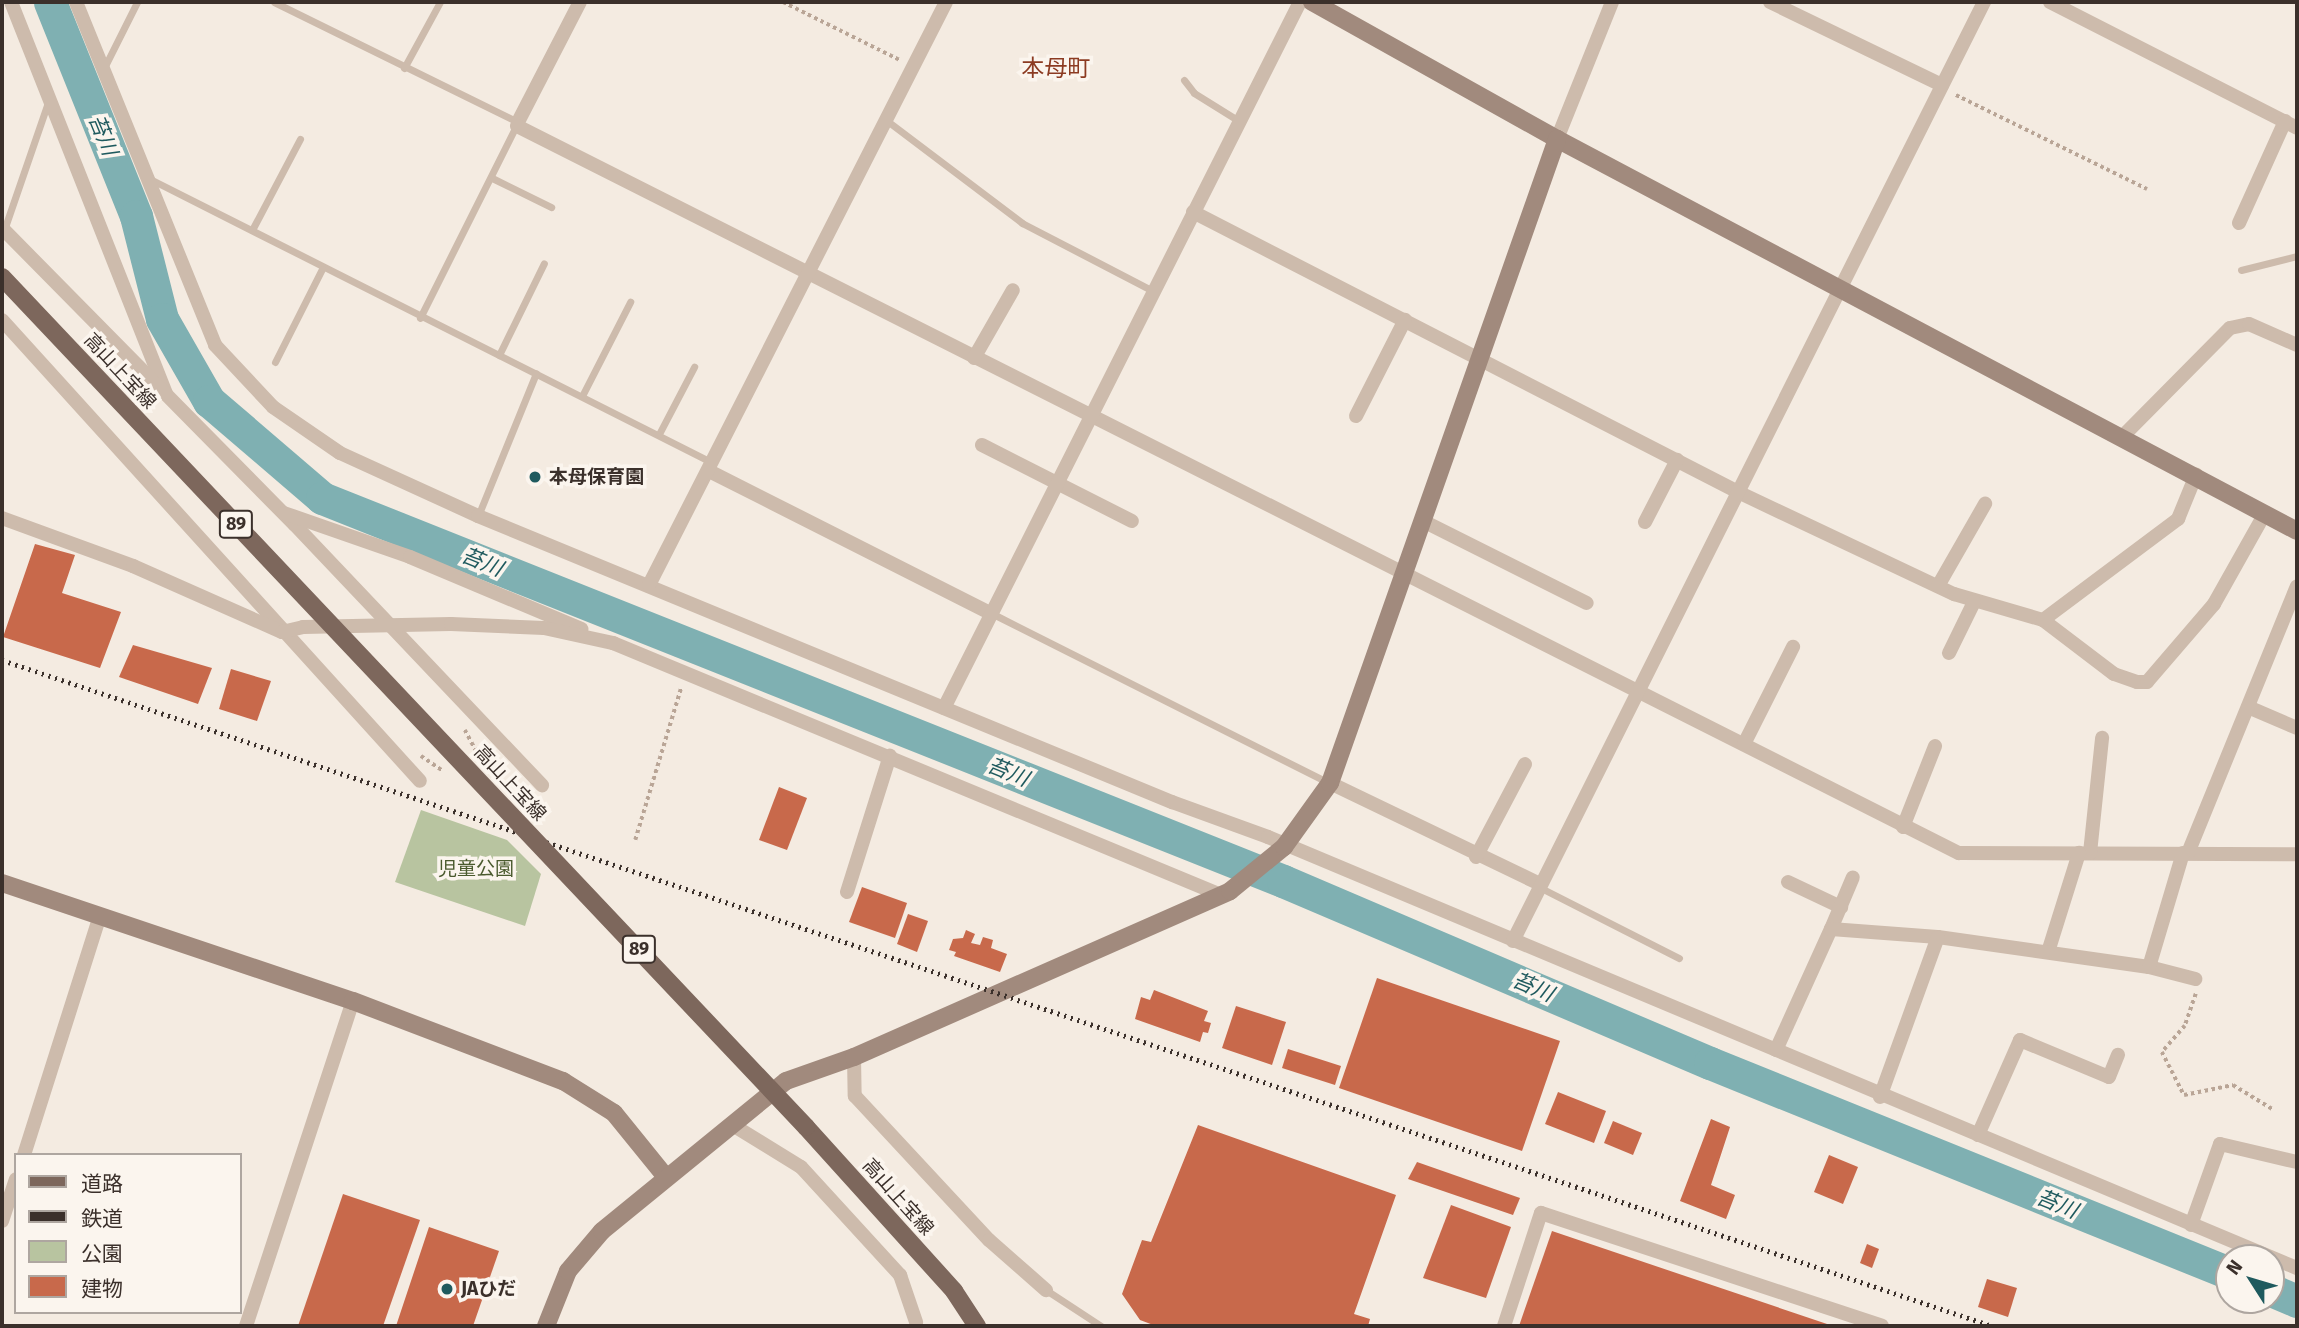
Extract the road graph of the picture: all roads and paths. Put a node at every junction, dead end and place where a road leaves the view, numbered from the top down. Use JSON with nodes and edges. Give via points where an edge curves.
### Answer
{"nodes":[{"id":1,"x":10,"y":2,"type":"edge"},
{"id":2,"x":76,"y":2,"type":"edge"},
{"id":3,"x":137,"y":2,"type":"edge"},
{"id":4,"x":274,"y":2,"type":"edge"},
{"id":5,"x":440,"y":2,"type":"edge"},
{"id":6,"x":580,"y":2,"type":"edge"},
{"id":7,"x":783,"y":2,"type":"edge"},
{"id":8,"x":946,"y":2,"type":"edge"},
{"id":9,"x":1300,"y":2,"type":"edge"},
{"id":10,"x":1312,"y":2,"type":"edge"},
{"id":11,"x":1612,"y":2,"type":"edge"},
{"id":12,"x":1770,"y":2,"type":"edge"},
{"id":13,"x":1984,"y":2,"type":"edge"},
{"id":14,"x":2050,"y":2,"type":"edge"},
{"id":15,"x":404,"y":68,"type":"junction"},
{"id":16,"x":912,"y":68,"type":"junction"},
{"id":17,"x":104,"y":69,"type":"junction"},
{"id":18,"x":1184,"y":80,"type":"dead end"},
{"id":19,"x":1942,"y":86,"type":"junction"},
{"id":20,"x":49,"y":99,"type":"junction"},
{"id":21,"x":885,"y":120,"type":"junction"},
{"id":22,"x":1239,"y":121,"type":"junction"},
{"id":23,"x":518,"y":124,"type":"junction"},
{"id":24,"x":2291,"y":125,"type":"edge"},
{"id":25,"x":300,"y":139,"type":"dead end"},
{"id":26,"x":1557,"y":139,"type":"junction"},
{"id":27,"x":147,"y":177,"type":"junction"},
{"id":28,"x":492,"y":178,"type":"junction"},
{"id":29,"x":2147,"y":189,"type":"dead end"},
{"id":30,"x":551,"y":207,"type":"dead end"},
{"id":31,"x":1193,"y":212,"type":"junction"},
{"id":32,"x":2239,"y":223,"type":"dead end"},
{"id":33,"x":252,"y":230,"type":"junction"},
{"id":34,"x":3,"y":233,"type":"edge"},
{"id":35,"x":2297,"y":256,"type":"edge"},
{"id":36,"x":544,"y":263,"type":"dead end"},
{"id":37,"x":322,"y":269,"type":"junction"},
{"id":38,"x":2241,"y":270,"type":"dead end"},
{"id":39,"x":807,"y":271,"type":"junction"},
{"id":40,"x":2,"y":277,"type":"edge"},
{"id":41,"x":1841,"y":288,"type":"junction"},
{"id":42,"x":1013,"y":290,"type":"dead end"},
{"id":43,"x":1155,"y":292,"type":"junction"},
{"id":44,"x":630,"y":302,"type":"dead end"},
{"id":45,"x":420,"y":318,"type":"junction"},
{"id":46,"x":2,"y":320,"type":"edge"},
{"id":47,"x":1405,"y":320,"type":"junction"},
{"id":48,"x":2297,"y":345,"type":"edge"},
{"id":49,"x":499,"y":355,"type":"junction"},
{"id":50,"x":974,"y":358,"type":"junction"},
{"id":51,"x":1481,"y":358,"type":"junction"},
{"id":52,"x":275,"y":362,"type":"dead end"},
{"id":53,"x":694,"y":366,"type":"dead end"},
{"id":54,"x":536,"y":373,"type":"junction"},
{"id":55,"x":582,"y":396,"type":"junction"},
{"id":56,"x":168,"y":400,"type":"junction"},
{"id":57,"x":1356,"y":416,"type":"dead end"},
{"id":58,"x":1091,"y":417,"type":"junction"},
{"id":59,"x":659,"y":434,"type":"junction"},
{"id":60,"x":2123,"y":436,"type":"junction"},
{"id":61,"x":982,"y":444,"type":"dead end"},
{"id":62,"x":1677,"y":460,"type":"junction"},
{"id":63,"x":710,"y":467,"type":"junction"},
{"id":64,"x":2196,"y":475,"type":"junction"},
{"id":65,"x":1058,"y":482,"type":"junction"},
{"id":66,"x":1740,"y":493,"type":"junction"},
{"id":67,"x":1985,"y":504,"type":"dead end"},
{"id":68,"x":279,"y":511,"type":"junction"},
{"id":69,"x":2265,"y":513,"type":"junction"},
{"id":70,"x":478,"y":516,"type":"junction"},
{"id":71,"x":2,"y":519,"type":"edge"},
{"id":72,"x":1132,"y":521,"type":"dead end"},
{"id":73,"x":1423,"y":521,"type":"junction"},
{"id":74,"x":1646,"y":522,"type":"dead end"},
{"id":75,"x":2297,"y":531,"type":"edge"},
{"id":76,"x":1404,"y":575,"type":"junction"},
{"id":77,"x":649,"y":585,"type":"junction"},
{"id":78,"x":1938,"y":586,"type":"junction"},
{"id":79,"x":2297,"y":586,"type":"edge"},
{"id":80,"x":1974,"y":602,"type":"junction"},
{"id":81,"x":1587,"y":603,"type":"dead end"},
{"id":82,"x":992,"y":614,"type":"junction"},
{"id":83,"x":2043,"y":620,"type":"junction"},
{"id":84,"x":386,"y":625,"type":"junction"},
{"id":85,"x":282,"y":632,"type":"junction"},
{"id":86,"x":613,"y":643,"type":"junction"},
{"id":87,"x":1793,"y":647,"type":"dead end"},
{"id":88,"x":1949,"y":653,"type":"dead end"},
{"id":89,"x":685,"y":673,"type":"junction"},
{"id":90,"x":1638,"y":690,"type":"junction"},
{"id":91,"x":944,"y":708,"type":"junction"},
{"id":92,"x":2248,"y":708,"type":"junction"},
{"id":93,"x":2297,"y":728,"type":"edge"},
{"id":94,"x":2102,"y":738,"type":"dead end"},
{"id":95,"x":1744,"y":744,"type":"junction"},
{"id":96,"x":1935,"y":746,"type":"dead end"},
{"id":97,"x":890,"y":756,"type":"junction"},
{"id":98,"x":1525,"y":764,"type":"dead end"},
{"id":99,"x":420,"y":782,"type":"dead end"},
{"id":100,"x":1330,"y":783,"type":"junction"},
{"id":101,"x":542,"y":785,"type":"dead end"},
{"id":102,"x":1903,"y":827,"type":"junction"},
{"id":103,"x":635,"y":840,"type":"dead end"},
{"id":104,"x":1282,"y":849,"type":"junction"},
{"id":105,"x":2085,"y":853,"type":"junction"},
{"id":106,"x":2186,"y":853,"type":"junction"},
{"id":107,"x":2297,"y":854,"type":"edge"},
{"id":108,"x":1476,"y":857,"type":"junction"},
{"id":109,"x":1853,"y":877,"type":"dead end"},
{"id":110,"x":1788,"y":881,"type":"dead end"},
{"id":111,"x":2,"y":883,"type":"edge"},
{"id":112,"x":1539,"y":886,"type":"junction"},
{"id":113,"x":847,"y":892,"type":"dead end"},
{"id":114,"x":1226,"y":893,"type":"junction"},
{"id":115,"x":1841,"y":907,"type":"junction"},
{"id":116,"x":100,"y":916,"type":"junction"},
{"id":117,"x":1831,"y":929,"type":"junction"},
{"id":118,"x":1938,"y":937,"type":"junction"},
{"id":119,"x":1513,"y":941,"type":"junction"},
{"id":120,"x":2048,"y":952,"type":"junction"},
{"id":121,"x":1679,"y":958,"type":"dead end"},
{"id":122,"x":2149,"y":967,"type":"junction"},
{"id":123,"x":2195,"y":979,"type":"joint"},
{"id":124,"x":353,"y":1001,"type":"junction"},
{"id":125,"x":1776,"y":1050,"type":"junction"},
{"id":126,"x":2118,"y":1055,"type":"dead end"},
{"id":127,"x":854,"y":1057,"type":"junction"},
{"id":128,"x":1880,"y":1097,"type":"junction"},
{"id":129,"x":2274,"y":1110,"type":"dead end"},
{"id":130,"x":731,"y":1124,"type":"junction"},
{"id":131,"x":1978,"y":1135,"type":"junction"},
{"id":132,"x":25,"y":1153,"type":"edge"},
{"id":133,"x":2297,"y":1162,"type":"edge"},
{"id":134,"x":665,"y":1177,"type":"junction"},
{"id":135,"x":14,"y":1185,"type":"edge"},
{"id":136,"x":2,"y":1221,"type":"edge"},
{"id":137,"x":2191,"y":1225,"type":"junction"},
{"id":138,"x":2297,"y":1268,"type":"edge"},
{"id":139,"x":1046,"y":1290,"type":"joint"},
{"id":140,"x":243,"y":1318,"type":"edge"},
{"id":141,"x":916,"y":1322,"type":"dead end"},
{"id":142,"x":545,"y":1326,"type":"edge"},
{"id":143,"x":977,"y":1326,"type":"edge"},
{"id":144,"x":1101,"y":1326,"type":"edge"},
{"id":145,"x":1504,"y":1326,"type":"edge"},
{"id":146,"x":1882,"y":1326,"type":"edge"}],
"edges":[{"from":1,"to":20,"type":"street"},
{"from":2,"to":17,"type":"street"},
{"from":3,"to":17,"type":"lane"},
{"from":4,"to":15,"type":"lane"},
{"from":5,"to":15,"type":"lane"},
{"from":6,"to":23,"type":"street"},
{"from":7,"to":16,"type":"path"},
{"from":8,"to":16,"type":"street"},
{"from":9,"to":22,"type":"street"},
{"from":10,"to":26,"type":"street"},
{"from":11,"to":26,"type":"street"},
{"from":12,"to":19,"type":"street"},
{"from":13,"to":19,"type":"street"},
{"from":14,"to":24,"type":"street"},
{"from":15,"to":23,"type":"lane"},
{"from":16,"to":21,"type":"street"},
{"from":17,"to":27,"type":"street"},
{"from":18,"to":22,"type":"lane","via":[[1194,93]]},
{"from":19,"to":29,"type":"path"},
{"from":19,"to":41,"type":"street"},
{"from":20,"to":34,"type":"lane"},
{"from":20,"to":56,"type":"street"},
{"from":21,"to":39,"type":"street"},
{"from":21,"to":43,"type":"lane","via":[[1023,223]]},
{"from":22,"to":31,"type":"street"},
{"from":23,"to":28,"type":"lane"},
{"from":23,"to":39,"type":"street"},
{"from":24,"to":32,"type":"street"},
{"from":25,"to":33,"type":"lane"},
{"from":26,"to":41,"type":"street"},
{"from":26,"to":51,"type":"street"},
{"from":27,"to":33,"type":"lane"},
{"from":27,"to":70,"type":"street","via":[[215,345],[235,368],[316,439],[367,468]]},
{"from":28,"to":30,"type":"lane"},
{"from":28,"to":45,"type":"lane"},
{"from":31,"to":43,"type":"street"},
{"from":31,"to":47,"type":"street"},
{"from":33,"to":37,"type":"lane"},
{"from":34,"to":56,"type":"street"},
{"from":35,"to":38,"type":"lane"},
{"from":36,"to":49,"type":"lane"},
{"from":37,"to":45,"type":"lane"},
{"from":37,"to":52,"type":"lane"},
{"from":39,"to":50,"type":"street"},
{"from":39,"to":63,"type":"street"},
{"from":40,"to":143,"type":"main road","name":"高山上宝線","number":"89","bridge":true,"via":[[806,1127],[954,1291]]},
{"from":41,"to":60,"type":"street"},
{"from":41,"to":66,"type":"street"},
{"from":42,"to":50,"type":"street"},
{"from":43,"to":58,"type":"street"},
{"from":44,"to":55,"type":"lane"},
{"from":45,"to":49,"type":"lane"},
{"from":46,"to":85,"type":"street"},
{"from":47,"to":51,"type":"street"},
{"from":47,"to":57,"type":"street"},
{"from":48,"to":60,"type":"street","via":[[2249,324],[2230,328]]},
{"from":49,"to":54,"type":"lane"},
{"from":50,"to":58,"type":"street"},
{"from":51,"to":62,"type":"street"},
{"from":51,"to":73,"type":"street"},
{"from":53,"to":59,"type":"lane"},
{"from":54,"to":55,"type":"lane"},
{"from":54,"to":70,"type":"lane"},
{"from":55,"to":59,"type":"lane"},
{"from":56,"to":68,"type":"street"},
{"from":58,"to":65,"type":"street"},
{"from":58,"to":76,"type":"street"},
{"from":59,"to":63,"type":"lane"},
{"from":60,"to":64,"type":"street"},
{"from":61,"to":65,"type":"street"},
{"from":62,"to":66,"type":"street"},
{"from":62,"to":74,"type":"street"},
{"from":63,"to":77,"type":"street"},
{"from":63,"to":82,"type":"street"},
{"from":64,"to":69,"type":"street"},
{"from":64,"to":83,"type":"street","via":[[2178,519]]},
{"from":65,"to":72,"type":"street"},
{"from":65,"to":82,"type":"street"},
{"from":66,"to":78,"type":"street"},
{"from":66,"to":90,"type":"street"},
{"from":67,"to":78,"type":"street"},
{"from":68,"to":84,"type":"street"},
{"from":68,"to":86,"type":"street","via":[[410,557]]},
{"from":69,"to":75,"type":"street"},
{"from":69,"to":83,"type":"street","via":[[2214,604],[2147,682],[2114,674]]},
{"from":70,"to":77,"type":"street"},
{"from":71,"to":85,"type":"street","via":[[133,566]]},
{"from":73,"to":76,"type":"street"},
{"from":73,"to":81,"type":"street"},
{"from":76,"to":90,"type":"street"},
{"from":76,"to":100,"type":"street"},
{"from":77,"to":91,"type":"street"},
{"from":78,"to":80,"type":"street"},
{"from":79,"to":92,"type":"street"},
{"from":80,"to":83,"type":"street"},
{"from":80,"to":88,"type":"street"},
{"from":82,"to":91,"type":"street"},
{"from":82,"to":100,"type":"lane"},
{"from":84,"to":85,"type":"street"},
{"from":84,"to":86,"type":"street","via":[[544,628]]},
{"from":84,"to":101,"type":"street"},
{"from":85,"to":99,"type":"street"},
{"from":86,"to":89,"type":"street"},
{"from":87,"to":95,"type":"street"},
{"from":89,"to":97,"type":"street"},
{"from":89,"to":103,"type":"path"},
{"from":90,"to":95,"type":"street"},
{"from":90,"to":112,"type":"street"},
{"from":91,"to":104,"type":"street"},
{"from":92,"to":93,"type":"street"},
{"from":92,"to":106,"type":"street"},
{"from":94,"to":105,"type":"street"},
{"from":95,"to":102,"type":"street"},
{"from":96,"to":102,"type":"street"},
{"from":97,"to":113,"type":"street"},
{"from":97,"to":114,"type":"street"},
{"from":98,"to":108,"type":"street"},
{"from":100,"to":104,"type":"street"},
{"from":100,"to":108,"type":"street"},
{"from":102,"to":105,"type":"street","via":[[1959,853]]},
{"from":104,"to":114,"type":"street"},
{"from":104,"to":119,"type":"street"},
{"from":105,"to":106,"type":"street"},
{"from":105,"to":120,"type":"street"},
{"from":106,"to":107,"type":"street"},
{"from":106,"to":122,"type":"street"},
{"from":108,"to":112,"type":"street"},
{"from":109,"to":115,"type":"street"},
{"from":110,"to":115,"type":"street"},
{"from":111,"to":116,"type":"street"},
{"from":112,"to":119,"type":"street"},
{"from":112,"to":121,"type":"lane"},
{"from":114,"to":127,"type":"street"},
{"from":115,"to":117,"type":"street"},
{"from":116,"to":124,"type":"street"},
{"from":116,"to":132,"type":"street"},
{"from":117,"to":118,"type":"street"},
{"from":117,"to":125,"type":"street"},
{"from":118,"to":120,"type":"street"},
{"from":118,"to":128,"type":"street"},
{"from":119,"to":125,"type":"street"},
{"from":120,"to":122,"type":"street"},
{"from":122,"to":123,"type":"street"},
{"from":123,"to":129,"type":"path","via":[[2201,980],[2186,1026],[2162,1052],[2184,1095],[2233,1085]]},
{"from":124,"to":134,"type":"street","via":[[524,1065],[590,1095],[633,1132]]},
{"from":124,"to":140,"type":"street"},
{"from":125,"to":128,"type":"street"},
{"from":126,"to":131,"type":"street","via":[[2109,1077],[2020,1040]]},
{"from":127,"to":130,"type":"street","via":[[786,1081]]},
{"from":127,"to":139,"type":"street","via":[[855,1097],[989,1240]]},
{"from":128,"to":131,"type":"street"},
{"from":130,"to":134,"type":"street"},
{"from":130,"to":141,"type":"street","via":[[801,1167],[900,1275]]},
{"from":131,"to":137,"type":"street"},
{"from":133,"to":137,"type":"street","via":[[2220,1144]]},
{"from":134,"to":142,"type":"street","via":[[582,1252],[556,1292]]},
{"from":135,"to":136,"type":"street"},
{"from":137,"to":138,"type":"street"},
{"from":139,"to":144,"type":"lane"},
{"from":145,"to":146,"type":"street","via":[[1541,1213]]}]}
